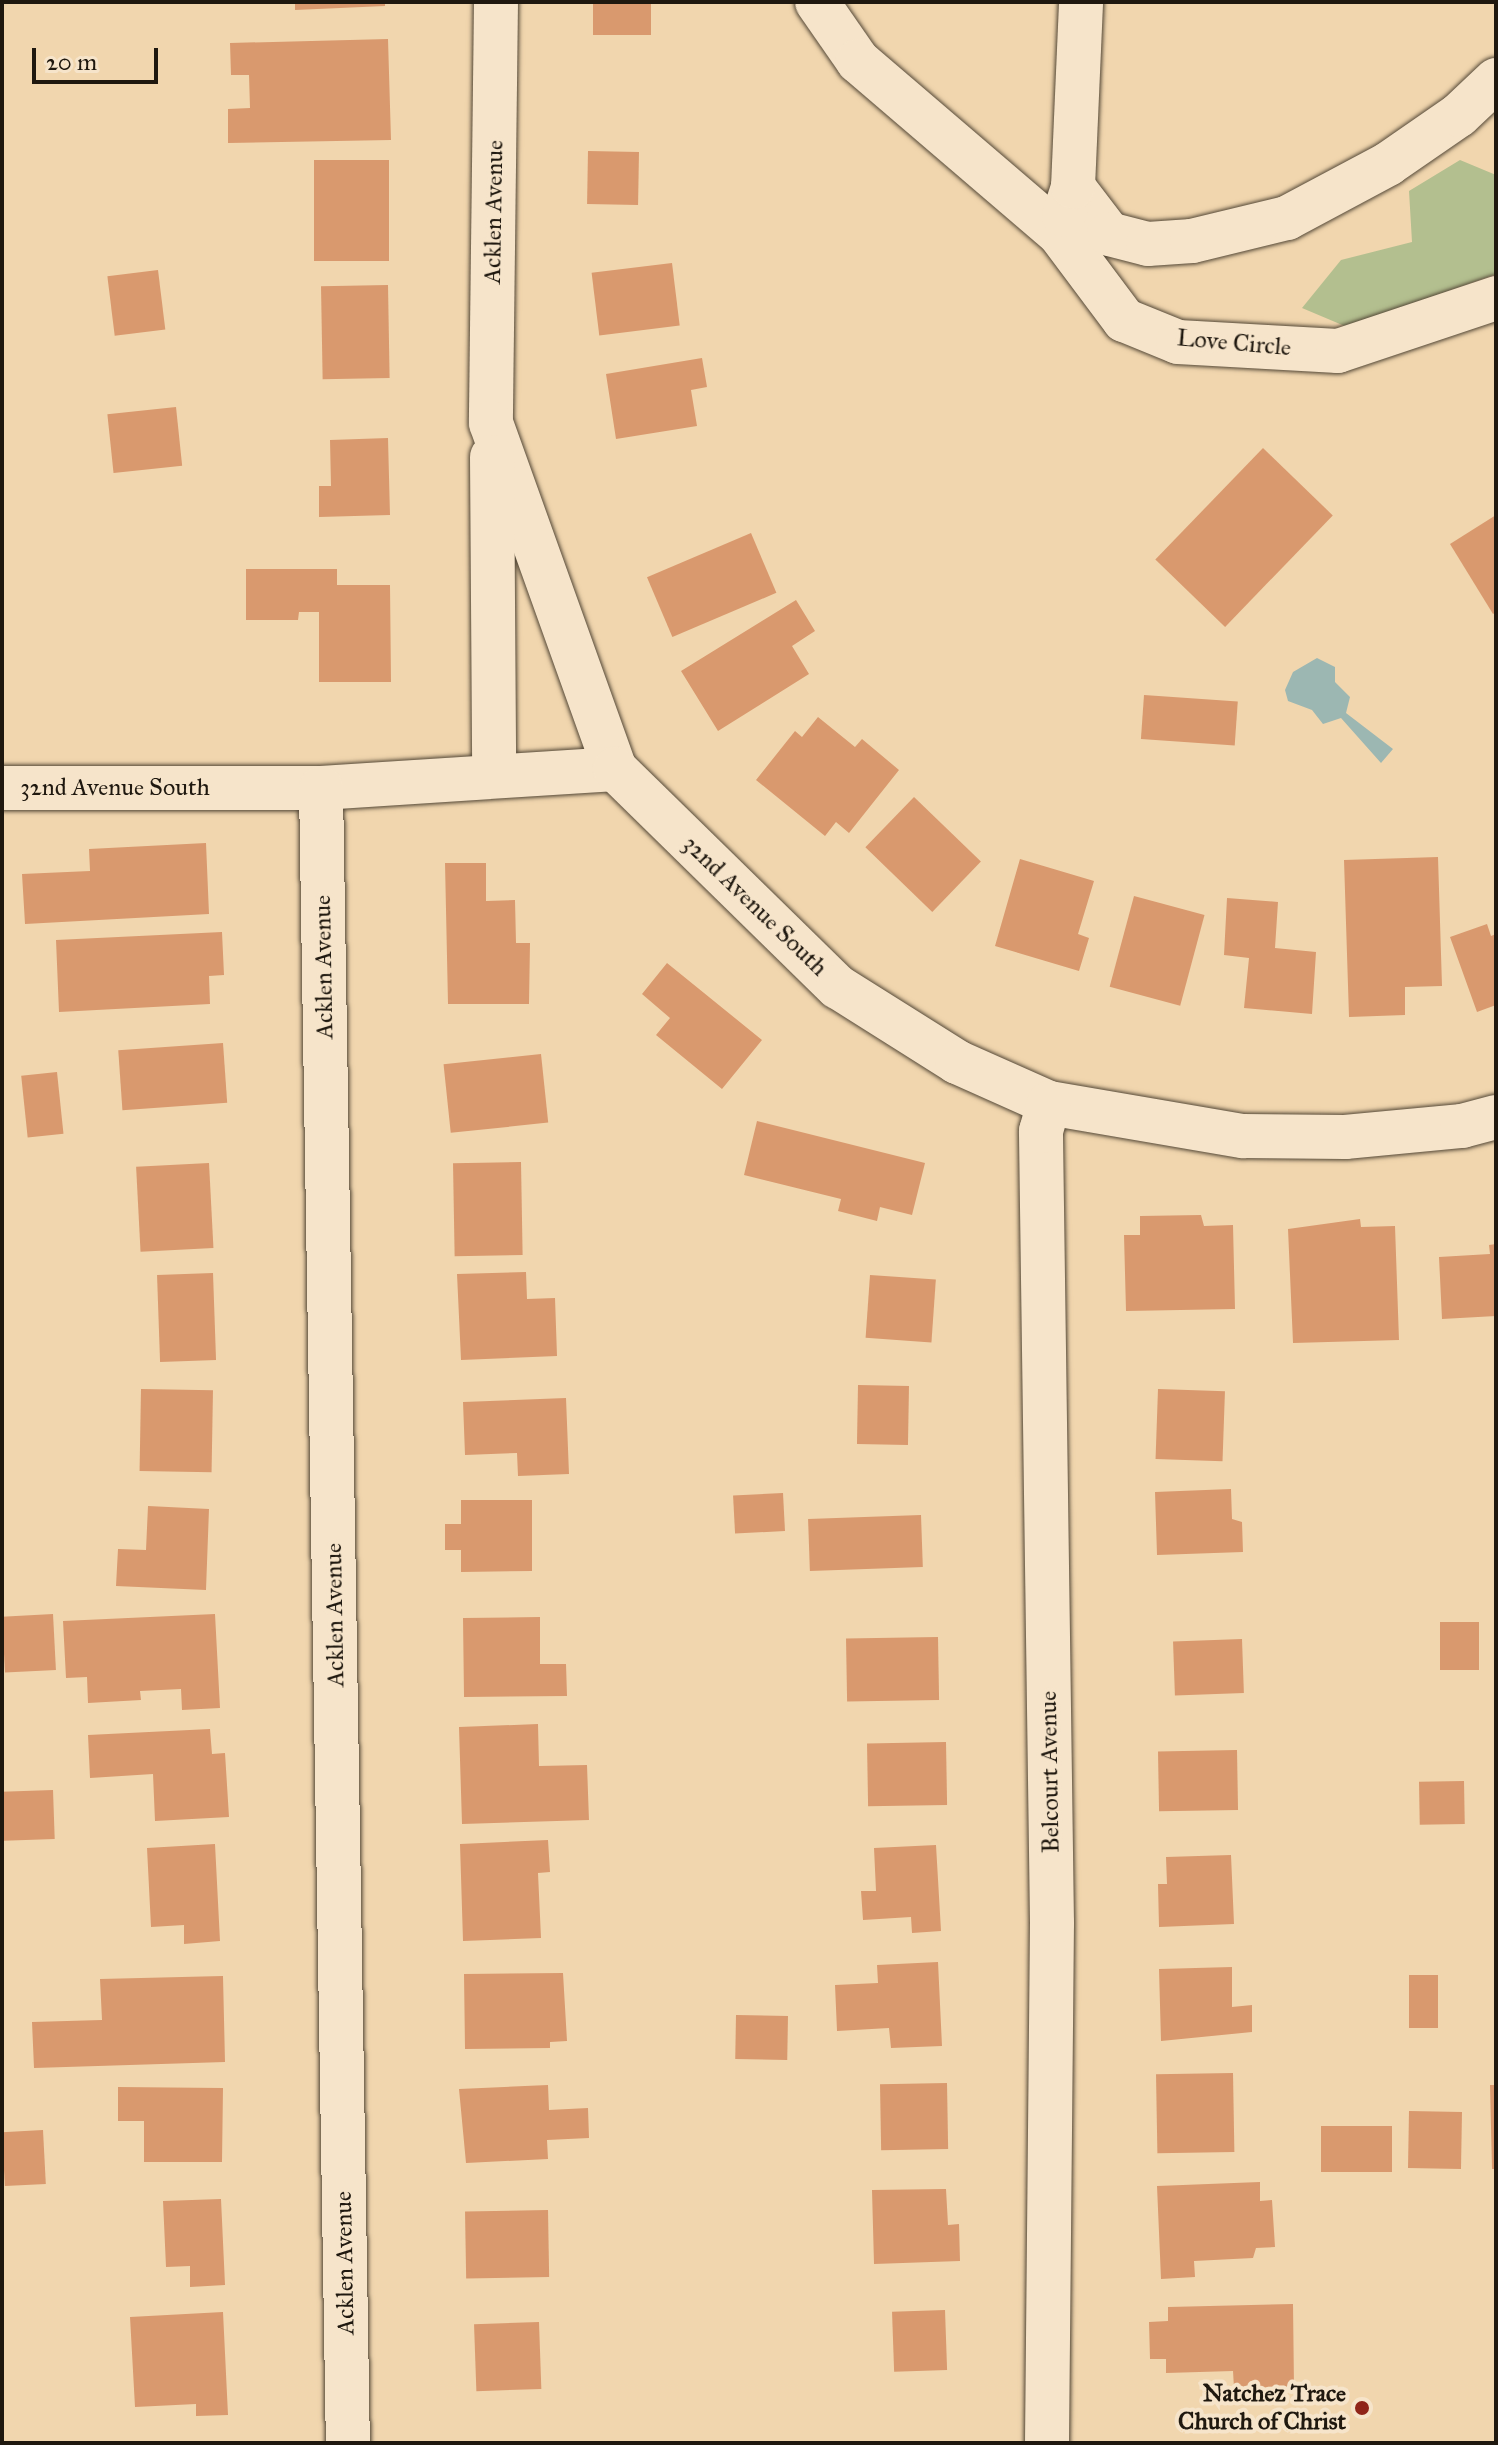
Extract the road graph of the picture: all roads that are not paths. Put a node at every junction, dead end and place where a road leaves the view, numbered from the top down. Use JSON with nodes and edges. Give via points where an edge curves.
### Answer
{"nodes":[{"id":1,"x":496,"y":2,"type":"edge"},
{"id":2,"x":817,"y":2,"type":"edge"},
{"id":3,"x":1081,"y":2,"type":"edge"},
{"id":4,"x":1496,"y":80,"type":"edge"},
{"id":5,"x":1073,"y":187,"type":"junction"},
{"id":6,"x":1059,"y":233,"type":"junction"},
{"id":7,"x":1496,"y":298,"type":"edge"},
{"id":8,"x":491,"y":423,"type":"junction"},
{"id":9,"x":615,"y":769,"type":"junction"},
{"id":10,"x":494,"y":776,"type":"junction"},
{"id":11,"x":2,"y":788,"type":"edge"},
{"id":12,"x":321,"y":788,"type":"junction"},
{"id":13,"x":1049,"y":1103,"type":"junction"},
{"id":14,"x":1496,"y":1117,"type":"edge"},
{"id":15,"x":348,"y":2443,"type":"edge"},
{"id":16,"x":1047,"y":2443,"type":"edge"}],
"edges":[{"from":1,"to":8,"type":"street","name":"Acklen Avenue"},
{"from":2,"to":6,"type":"street","name":"Love Circle","via":[[858,61],[970,163]]},
{"from":3,"to":5,"type":"street"},
{"from":4,"to":5,"type":"street","via":[[1459,115],[1388,164],[1287,218],[1192,241],[1148,244],[1109,234]]},
{"from":5,"to":6,"type":"street"},
{"from":6,"to":7,"type":"street","name":"Love Circle","via":[[1124,320],[1178,342],[1338,351]]},
{"from":8,"to":9,"type":"street","name":"Acklen Avenue"},
{"from":8,"to":10,"type":"street","name":"Acklen Avenue"},
{"from":9,"to":10,"type":"street","name":"32nd Avenue South"},
{"from":9,"to":13,"type":"street","name":"32nd Avenue South","via":[[838,987],[957,1062]]},
{"from":10,"to":12,"type":"street","name":"32nd Avenue South"},
{"from":11,"to":12,"type":"street","name":"32nd Avenue South"},
{"from":12,"to":15,"type":"street","name":"Acklen Avenue"},
{"from":13,"to":14,"type":"street","name":"32nd Avenue South","via":[[1243,1136],[1345,1137],[1462,1126]]},
{"from":13,"to":16,"type":"street","name":"Belcourt Avenue","via":[[1041,1131],[1052,1923]]}]}
